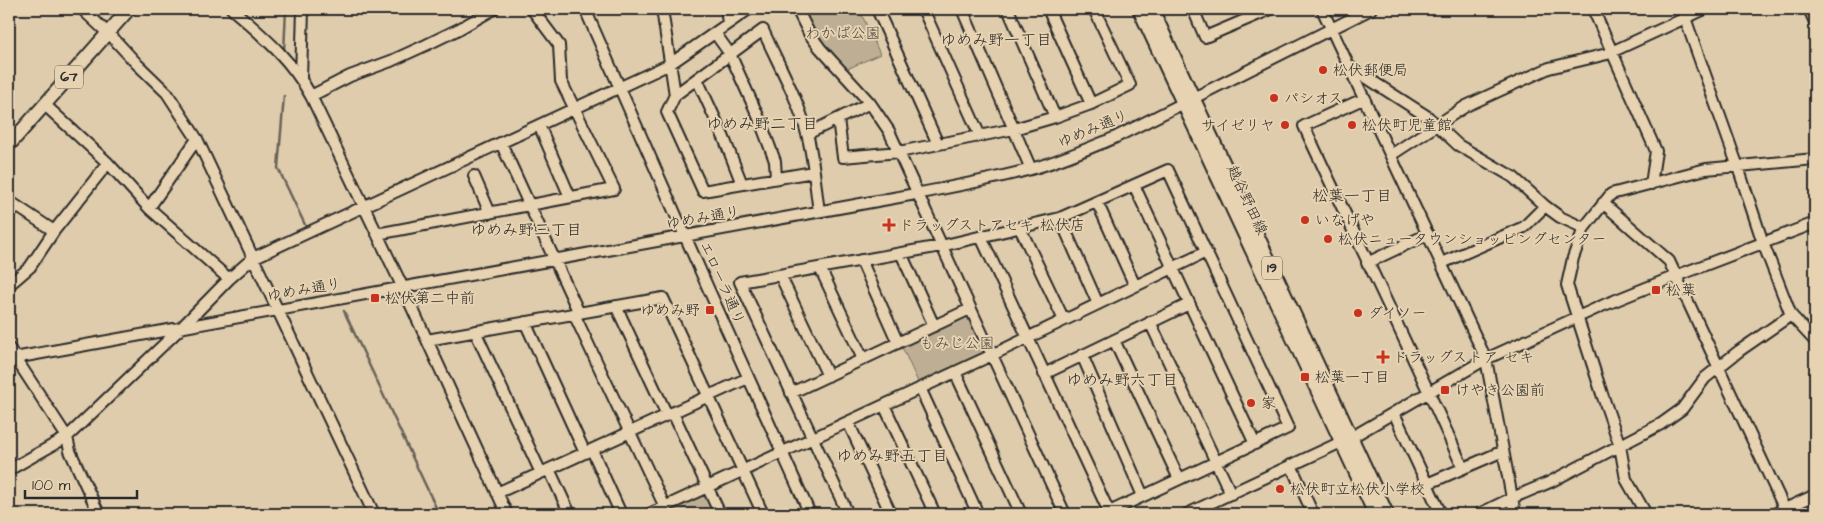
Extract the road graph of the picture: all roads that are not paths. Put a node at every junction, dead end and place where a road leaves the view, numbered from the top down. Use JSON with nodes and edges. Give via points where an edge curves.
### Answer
{"nodes":[{"id":1,"x":82,"y":9,"type":"edge"},
{"id":2,"x":129,"y":9,"type":"edge"},
{"id":3,"x":232,"y":9,"type":"edge"},
{"id":4,"x":304,"y":9,"type":"edge"},
{"id":5,"x":494,"y":9,"type":"edge"},
{"id":6,"x":532,"y":9,"type":"edge"},
{"id":7,"x":585,"y":9,"type":"edge"},
{"id":8,"x":662,"y":9,"type":"edge"},
{"id":9,"x":726,"y":9,"type":"edge"},
{"id":10,"x":748,"y":9,"type":"edge"},
{"id":11,"x":797,"y":9,"type":"edge"},
{"id":12,"x":877,"y":9,"type":"edge"},
{"id":13,"x":923,"y":9,"type":"edge"},
{"id":14,"x":962,"y":9,"type":"edge"},
{"id":15,"x":1008,"y":9,"type":"edge"},
{"id":16,"x":1048,"y":9,"type":"edge"},
{"id":17,"x":1094,"y":9,"type":"edge"},
{"id":18,"x":1140,"y":9,"type":"edge"},
{"id":19,"x":1152,"y":9,"type":"edge"},
{"id":20,"x":1193,"y":9,"type":"edge"},
{"id":21,"x":1271,"y":9,"type":"edge"},
{"id":22,"x":1322,"y":9,"type":"edge"},
{"id":23,"x":1371,"y":9,"type":"edge"},
{"id":24,"x":1593,"y":9,"type":"edge"},
{"id":25,"x":1705,"y":9,"type":"edge"},
{"id":26,"x":1809,"y":9,"type":"edge"},
{"id":27,"x":1685,"y":14,"type":"edge"},
{"id":28,"x":1815,"y":22,"type":"edge"},
{"id":29,"x":728,"y":23,"type":"junction"},
{"id":30,"x":1332,"y":28,"type":"junction"},
{"id":31,"x":715,"y":32,"type":"junction"},
{"id":32,"x":107,"y":33,"type":"junction"},
{"id":33,"x":1613,"y":51,"type":"junction"},
{"id":34,"x":730,"y":54,"type":"junction"},
{"id":35,"x":670,"y":64,"type":"junction"},
{"id":36,"x":1350,"y":67,"type":"junction"},
{"id":37,"x":301,"y":78,"type":"junction"},
{"id":38,"x":697,"y":79,"type":"junction"},
{"id":39,"x":620,"y":88,"type":"junction"},
{"id":40,"x":675,"y":95,"type":"junction"},
{"id":41,"x":311,"y":96,"type":"junction"},
{"id":42,"x":1365,"y":98,"type":"junction"},
{"id":43,"x":1189,"y":101,"type":"junction"},
{"id":44,"x":870,"y":103,"type":"junction"},
{"id":45,"x":45,"y":104,"type":"junction"},
{"id":46,"x":1091,"y":104,"type":"junction"},
{"id":47,"x":575,"y":109,"type":"junction"},
{"id":48,"x":1055,"y":118,"type":"junction"},
{"id":49,"x":838,"y":119,"type":"junction"},
{"id":50,"x":539,"y":125,"type":"junction"},
{"id":51,"x":1436,"y":125,"type":"junction"},
{"id":52,"x":1014,"y":129,"type":"junction"},
{"id":53,"x":807,"y":134,"type":"junction"},
{"id":54,"x":980,"y":136,"type":"junction"},
{"id":55,"x":197,"y":139,"type":"junction"},
{"id":56,"x":501,"y":143,"type":"junction"},
{"id":57,"x":938,"y":144,"type":"junction"},
{"id":58,"x":9,"y":145,"type":"edge"},
{"id":59,"x":900,"y":152,"type":"junction"},
{"id":60,"x":1391,"y":155,"type":"junction"},
{"id":61,"x":1815,"y":159,"type":"edge"},
{"id":62,"x":108,"y":163,"type":"junction"},
{"id":63,"x":1738,"y":167,"type":"junction"},
{"id":64,"x":1031,"y":169,"type":"junction"},
{"id":65,"x":813,"y":172,"type":"junction"},
{"id":66,"x":474,"y":176,"type":"dead end"},
{"id":67,"x":776,"y":178,"type":"junction"},
{"id":68,"x":742,"y":184,"type":"junction"},
{"id":69,"x":1651,"y":184,"type":"junction"},
{"id":70,"x":1134,"y":185,"type":"junction"},
{"id":71,"x":917,"y":194,"type":"junction"},
{"id":72,"x":570,"y":197,"type":"junction"},
{"id":73,"x":9,"y":201,"type":"edge"},
{"id":74,"x":1097,"y":202,"type":"junction"},
{"id":75,"x":1603,"y":203,"type":"junction"},
{"id":76,"x":530,"y":205,"type":"junction"},
{"id":77,"x":364,"y":206,"type":"junction"},
{"id":78,"x":1546,"y":206,"type":"junction"},
{"id":79,"x":149,"y":208,"type":"junction"},
{"id":80,"x":818,"y":211,"type":"junction"},
{"id":81,"x":490,"y":213,"type":"junction"},
{"id":82,"x":1060,"y":218,"type":"junction"},
{"id":83,"x":1815,"y":223,"type":"edge"},
{"id":84,"x":1020,"y":228,"type":"junction"},
{"id":85,"x":1584,"y":228,"type":"junction"},
{"id":86,"x":54,"y":231,"type":"junction"},
{"id":87,"x":377,"y":234,"type":"junction"},
{"id":88,"x":1428,"y":234,"type":"junction"},
{"id":89,"x":685,"y":236,"type":"junction"},
{"id":90,"x":981,"y":237,"type":"junction"},
{"id":91,"x":1763,"y":243,"type":"junction"},
{"id":92,"x":941,"y":246,"type":"junction"},
{"id":93,"x":1206,"y":252,"type":"junction"},
{"id":94,"x":901,"y":253,"type":"junction"},
{"id":95,"x":253,"y":258,"type":"junction"},
{"id":96,"x":555,"y":259,"type":"junction"},
{"id":97,"x":861,"y":260,"type":"junction"},
{"id":98,"x":1367,"y":263,"type":"junction"},
{"id":99,"x":1442,"y":263,"type":"junction"},
{"id":100,"x":820,"y":268,"type":"junction"},
{"id":101,"x":1172,"y":268,"type":"junction"},
{"id":102,"x":780,"y":275,"type":"junction"},
{"id":103,"x":1676,"y":276,"type":"junction"},
{"id":104,"x":229,"y":279,"type":"junction"},
{"id":105,"x":9,"y":285,"type":"edge"},
{"id":106,"x":1135,"y":286,"type":"junction"},
{"id":107,"x":403,"y":288,"type":"junction"},
{"id":108,"x":1098,"y":304,"type":"junction"},
{"id":109,"x":1189,"y":304,"type":"junction"},
{"id":110,"x":616,"y":306,"type":"junction"},
{"id":111,"x":970,"y":309,"type":"junction"},
{"id":112,"x":277,"y":310,"type":"junction"},
{"id":113,"x":577,"y":313,"type":"junction"},
{"id":114,"x":1791,"y":315,"type":"junction"},
{"id":115,"x":1577,"y":318,"type":"junction"},
{"id":116,"x":1064,"y":320,"type":"junction"},
{"id":117,"x":525,"y":322,"type":"junction"},
{"id":118,"x":1150,"y":322,"type":"junction"},
{"id":119,"x":934,"y":326,"type":"junction"},
{"id":120,"x":182,"y":327,"type":"junction"},
{"id":121,"x":475,"y":331,"type":"junction"},
{"id":122,"x":1028,"y":338,"type":"junction"},
{"id":123,"x":427,"y":340,"type":"junction"},
{"id":124,"x":1114,"y":340,"type":"junction"},
{"id":125,"x":1815,"y":342,"type":"edge"},
{"id":126,"x":898,"y":343,"type":"junction"},
{"id":127,"x":9,"y":348,"type":"edge"},
{"id":128,"x":992,"y":355,"type":"junction"},
{"id":129,"x":1082,"y":355,"type":"junction"},
{"id":130,"x":12,"y":358,"type":"edge"},
{"id":131,"x":1486,"y":359,"type":"junction"},
{"id":132,"x":863,"y":360,"type":"junction"},
{"id":133,"x":1718,"y":367,"type":"junction"},
{"id":134,"x":955,"y":372,"type":"junction"},
{"id":135,"x":1044,"y":374,"type":"junction"},
{"id":136,"x":828,"y":376,"type":"junction"},
{"id":137,"x":748,"y":378,"type":"junction"},
{"id":138,"x":920,"y":388,"type":"junction"},
{"id":139,"x":1429,"y":391,"type":"junction"},
{"id":140,"x":791,"y":393,"type":"junction"},
{"id":141,"x":708,"y":396,"type":"junction"},
{"id":142,"x":884,"y":405,"type":"junction"},
{"id":143,"x":1394,"y":413,"type":"junction"},
{"id":144,"x":670,"y":414,"type":"junction"},
{"id":145,"x":848,"y":422,"type":"junction"},
{"id":146,"x":629,"y":432,"type":"junction"},
{"id":147,"x":67,"y":437,"type":"junction"},
{"id":148,"x":812,"y":438,"type":"junction"},
{"id":149,"x":1346,"y":440,"type":"junction"},
{"id":150,"x":1255,"y":444,"type":"junction"},
{"id":151,"x":1620,"y":446,"type":"junction"},
{"id":152,"x":588,"y":451,"type":"junction"},
{"id":153,"x":1503,"y":451,"type":"junction"},
{"id":154,"x":782,"y":452,"type":"junction"},
{"id":155,"x":1216,"y":462,"type":"junction"},
{"id":156,"x":1291,"y":465,"type":"junction"},
{"id":157,"x":1463,"y":468,"type":"junction"},
{"id":158,"x":9,"y":470,"type":"edge"},
{"id":159,"x":545,"y":471,"type":"junction"},
{"id":160,"x":742,"y":471,"type":"junction"},
{"id":161,"x":1179,"y":479,"type":"junction"},
{"id":162,"x":1427,"y":484,"type":"junction"},
{"id":163,"x":707,"y":487,"type":"junction"},
{"id":164,"x":498,"y":493,"type":"junction"},
{"id":165,"x":1231,"y":494,"type":"junction"},
{"id":166,"x":1815,"y":495,"type":"edge"},
{"id":167,"x":1143,"y":496,"type":"junction"},
{"id":168,"x":1512,"y":498,"type":"junction"},
{"id":169,"x":665,"y":507,"type":"junction"},
{"id":170,"x":1786,"y":512,"type":"edge"},
{"id":171,"x":1107,"y":513,"type":"edge"},
{"id":172,"x":100,"y":514,"type":"edge"},
{"id":173,"x":374,"y":514,"type":"edge"},
{"id":174,"x":507,"y":514,"type":"edge"},
{"id":175,"x":570,"y":514,"type":"edge"},
{"id":176,"x":621,"y":514,"type":"edge"},
{"id":177,"x":649,"y":514,"type":"edge"},
{"id":178,"x":720,"y":514,"type":"edge"},
{"id":179,"x":762,"y":514,"type":"edge"},
{"id":180,"x":810,"y":514,"type":"edge"},
{"id":181,"x":848,"y":514,"type":"edge"},
{"id":182,"x":891,"y":514,"type":"edge"},
{"id":183,"x":934,"y":514,"type":"edge"},
{"id":184,"x":978,"y":514,"type":"edge"},
{"id":185,"x":1021,"y":514,"type":"edge"},
{"id":186,"x":1065,"y":514,"type":"edge"},
{"id":187,"x":1187,"y":514,"type":"edge"},
{"id":188,"x":1313,"y":514,"type":"edge"},
{"id":189,"x":1375,"y":514,"type":"edge"},
{"id":190,"x":1387,"y":514,"type":"edge"},
{"id":191,"x":1441,"y":514,"type":"edge"},
{"id":192,"x":1480,"y":514,"type":"edge"},
{"id":193,"x":1515,"y":514,"type":"edge"},
{"id":194,"x":1646,"y":514,"type":"edge"},
{"id":195,"x":1774,"y":514,"type":"edge"}],
"edges":[{"from":1,"to":32,"type":"street"},
{"from":2,"to":32,"type":"main road","number":"67"},
{"from":3,"to":37,"type":"street","via":[[286,58]]},
{"from":4,"to":37,"type":"street"},
{"from":5,"to":41,"type":"street","via":[[426,45]]},
{"from":6,"to":47,"type":"street","via":[[559,45],[561,81]]},
{"from":7,"to":39,"type":"street","name":"エローラ通り"},
{"from":8,"to":35,"type":"street"},
{"from":9,"to":29,"type":"street"},
{"from":10,"to":29,"type":"street"},
{"from":11,"to":44,"type":"street","via":[[814,41]]},
{"from":12,"to":57,"type":"street"},
{"from":13,"to":54,"type":"street"},
{"from":14,"to":52,"type":"street"},
{"from":15,"to":48,"type":"street"},
{"from":16,"to":46,"type":"street"},
{"from":17,"to":46,"type":"street","via":[[1130,85]]},
{"from":18,"to":43,"type":"main road","name":"越谷野田線","number":"19"},
{"from":19,"to":43,"type":"main road","name":"越谷野田線","number":"19"},
{"from":20,"to":21,"type":"street","via":[[1205,37]]},
{"from":22,"to":30,"type":"street"},
{"from":23,"to":30,"type":"street","name":"ゆめみ通り"},
{"from":24,"to":33,"type":"street"},
{"from":25,"to":27,"type":"street"},
{"from":26,"to":28,"type":"street"},
{"from":27,"to":33,"type":"street"},
{"from":27,"to":63,"type":"street"},
{"from":29,"to":31,"type":"street"},
{"from":30,"to":36,"type":"street"},
{"from":30,"to":43,"type":"street","name":"ゆめみ通り"},
{"from":31,"to":34,"type":"street"},
{"from":31,"to":35,"type":"street"},
{"from":32,"to":45,"type":"main road","number":"67"},
{"from":32,"to":55,"type":"street","via":[[167,93]]},
{"from":33,"to":51,"type":"street","via":[[1549,68],[1466,106]]},
{"from":33,"to":69,"type":"street","via":[[1656,151]]},
{"from":34,"to":38,"type":"street"},
{"from":34,"to":53,"type":"street","via":[[763,30]]},
{"from":34,"to":67,"type":"street","via":[[775,161]]},
{"from":35,"to":39,"type":"street"},
{"from":35,"to":40,"type":"street"},
{"from":36,"to":42,"type":"street"},
{"from":36,"to":51,"type":"street"},
{"from":37,"to":41,"type":"street"},
{"from":38,"to":40,"type":"street"},
{"from":38,"to":68,"type":"street"},
{"from":39,"to":47,"type":"street"},
{"from":39,"to":89,"type":"street","name":"エローラ通り"},
{"from":40,"to":68,"type":"street","via":[[667,112],[703,191]]},
{"from":41,"to":77,"type":"street"},
{"from":42,"to":60,"type":"street"},
{"from":42,"to":98,"type":"street","via":[[1304,126]]},
{"from":43,"to":64,"type":"street","name":"ゆめみ通り","via":[[1086,150]]},
{"from":43,"to":149,"type":"main road","name":"越谷野田線","number":"19"},
{"from":44,"to":49,"type":"street"},
{"from":44,"to":59,"type":"street"},
{"from":45,"to":58,"type":"main road","number":"67"},
{"from":45,"to":62,"type":"street"},
{"from":46,"to":48,"type":"street"},
{"from":47,"to":50,"type":"street"},
{"from":47,"to":72,"type":"street","via":[[614,189]]},
{"from":48,"to":52,"type":"street"},
{"from":49,"to":53,"type":"street"},
{"from":49,"to":59,"type":"street","via":[[843,157]]},
{"from":50,"to":56,"type":"street"},
{"from":50,"to":72,"type":"street"},
{"from":51,"to":60,"type":"street"},
{"from":51,"to":78,"type":"street","via":[[1458,145],[1513,177]]},
{"from":52,"to":54,"type":"street"},
{"from":52,"to":64,"type":"street"},
{"from":53,"to":65,"type":"street"},
{"from":54,"to":57,"type":"street"},
{"from":55,"to":79,"type":"street"},
{"from":55,"to":95,"type":"street"},
{"from":56,"to":76,"type":"street"},
{"from":56,"to":77,"type":"street"},
{"from":57,"to":59,"type":"street"},
{"from":59,"to":71,"type":"street"},
{"from":60,"to":88,"type":"street"},
{"from":61,"to":63,"type":"street"},
{"from":62,"to":79,"type":"street"},
{"from":62,"to":86,"type":"street"},
{"from":63,"to":69,"type":"street","via":[[1706,169]]},
{"from":63,"to":91,"type":"street"},
{"from":64,"to":71,"type":"street","name":"ゆめみ通り"},
{"from":65,"to":67,"type":"street"},
{"from":65,"to":80,"type":"street"},
{"from":66,"to":81,"type":"street"},
{"from":67,"to":68,"type":"street"},
{"from":69,"to":75,"type":"street","via":[[1611,194]]},
{"from":70,"to":74,"type":"street"},
{"from":70,"to":93,"type":"street","via":[[1168,170]]},
{"from":70,"to":101,"type":"street"},
{"from":71,"to":80,"type":"street","name":"ゆめみ通り"},
{"from":71,"to":92,"type":"street"},
{"from":72,"to":76,"type":"street"},
{"from":73,"to":86,"type":"street"},
{"from":74,"to":82,"type":"street"},
{"from":74,"to":106,"type":"street"},
{"from":75,"to":85,"type":"street"},
{"from":75,"to":103,"type":"street","via":[[1669,260]]},
{"from":76,"to":81,"type":"street"},
{"from":76,"to":96,"type":"street"},
{"from":77,"to":87,"type":"street"},
{"from":77,"to":95,"type":"street"},
{"from":78,"to":85,"type":"street","via":[[1560,217]]},
{"from":78,"to":99,"type":"street","via":[[1524,227]]},
{"from":79,"to":104,"type":"street"},
{"from":80,"to":89,"type":"street","name":"ゆめみ通り"},
{"from":81,"to":87,"type":"street"},
{"from":82,"to":84,"type":"street"},
{"from":82,"to":108,"type":"street"},
{"from":83,"to":91,"type":"street"},
{"from":84,"to":90,"type":"street"},
{"from":84,"to":116,"type":"street"},
{"from":85,"to":115,"type":"street","via":[[1567,285]]},
{"from":86,"to":105,"type":"street","via":[[30,267]]},
{"from":87,"to":107,"type":"street"},
{"from":88,"to":98,"type":"street"},
{"from":88,"to":99,"type":"street"},
{"from":89,"to":96,"type":"street","name":"ゆめみ通り"},
{"from":89,"to":137,"type":"street","name":"エローラ通り"},
{"from":90,"to":92,"type":"street"},
{"from":90,"to":122,"type":"street"},
{"from":91,"to":103,"type":"street"},
{"from":91,"to":114,"type":"street"},
{"from":92,"to":94,"type":"street"},
{"from":92,"to":111,"type":"street"},
{"from":93,"to":101,"type":"street"},
{"from":93,"to":150,"type":"street","via":[[1288,428]]},
{"from":94,"to":97,"type":"street"},
{"from":94,"to":119,"type":"street"},
{"from":95,"to":104,"type":"street"},
{"from":95,"to":112,"type":"street"},
{"from":96,"to":107,"type":"street","name":"ゆめみ通り"},
{"from":96,"to":113,"type":"street"},
{"from":97,"to":100,"type":"street"},
{"from":97,"to":126,"type":"street"},
{"from":98,"to":139,"type":"street"},
{"from":99,"to":131,"type":"street"},
{"from":100,"to":102,"type":"street"},
{"from":100,"to":132,"type":"street"},
{"from":101,"to":106,"type":"street"},
{"from":101,"to":109,"type":"street"},
{"from":102,"to":136,"type":"street"},
{"from":102,"to":140,"type":"street","via":[[740,282]]},
{"from":103,"to":115,"type":"street"},
{"from":103,"to":133,"type":"street"},
{"from":104,"to":120,"type":"street"},
{"from":106,"to":108,"type":"street"},
{"from":107,"to":112,"type":"street","name":"ゆめみ通り"},
{"from":107,"to":123,"type":"street"},
{"from":108,"to":116,"type":"street"},
{"from":109,"to":118,"type":"street"},
{"from":109,"to":150,"type":"street"},
{"from":110,"to":113,"type":"street"},
{"from":110,"to":141,"type":"street","via":[[663,298]]},
{"from":110,"to":144,"type":"street"},
{"from":111,"to":119,"type":"street"},
{"from":111,"to":128,"type":"street"},
{"from":112,"to":120,"type":"street","name":"ゆめみ通り"},
{"from":112,"to":173,"type":"street"},
{"from":113,"to":117,"type":"street"},
{"from":113,"to":146,"type":"street"},
{"from":114,"to":125,"type":"street"},
{"from":114,"to":133,"type":"street"},
{"from":115,"to":131,"type":"street"},
{"from":115,"to":151,"type":"street"},
{"from":116,"to":122,"type":"street"},
{"from":117,"to":121,"type":"street"},
{"from":117,"to":152,"type":"street"},
{"from":118,"to":124,"type":"street"},
{"from":118,"to":155,"type":"street"},
{"from":119,"to":126,"type":"street"},
{"from":120,"to":130,"type":"street","name":"ゆめみ通り"},
{"from":120,"to":147,"type":"street"},
{"from":121,"to":123,"type":"street"},
{"from":121,"to":159,"type":"street"},
{"from":122,"to":128,"type":"street"},
{"from":122,"to":135,"type":"street"},
{"from":123,"to":164,"type":"street"},
{"from":124,"to":129,"type":"street"},
{"from":124,"to":161,"type":"street"},
{"from":126,"to":132,"type":"street"},
{"from":127,"to":130,"type":"street"},
{"from":128,"to":134,"type":"street"},
{"from":128,"to":186,"type":"street"},
{"from":129,"to":135,"type":"street"},
{"from":129,"to":167,"type":"street"},
{"from":130,"to":147,"type":"street"},
{"from":131,"to":139,"type":"street"},
{"from":131,"to":153,"type":"street"},
{"from":132,"to":136,"type":"street"},
{"from":133,"to":151,"type":"street","via":[[1705,378],[1682,409]]},
{"from":133,"to":170,"type":"street"},
{"from":134,"to":138,"type":"street"},
{"from":134,"to":185,"type":"street"},
{"from":135,"to":171,"type":"street"},
{"from":136,"to":140,"type":"street"},
{"from":137,"to":141,"type":"street"},
{"from":137,"to":154,"type":"street","name":"エローラ通り"},
{"from":138,"to":142,"type":"street"},
{"from":138,"to":184,"type":"street"},
{"from":139,"to":143,"type":"street"},
{"from":139,"to":157,"type":"street"},
{"from":140,"to":148,"type":"street"},
{"from":141,"to":144,"type":"street"},
{"from":141,"to":160,"type":"street"},
{"from":142,"to":145,"type":"street"},
{"from":142,"to":183,"type":"street"},
{"from":143,"to":149,"type":"street"},
{"from":143,"to":162,"type":"street"},
{"from":144,"to":146,"type":"street"},
{"from":144,"to":163,"type":"street"},
{"from":145,"to":148,"type":"street"},
{"from":145,"to":182,"type":"street"},
{"from":146,"to":152,"type":"street"},
{"from":146,"to":169,"type":"street"},
{"from":147,"to":158,"type":"street"},
{"from":147,"to":172,"type":"street","via":[[70,451]]},
{"from":148,"to":154,"type":"street"},
{"from":148,"to":181,"type":"street"},
{"from":149,"to":156,"type":"street"},
{"from":149,"to":189,"type":"main road","name":"越谷野田線","number":"19"},
{"from":149,"to":190,"type":"main road","name":"越谷野田線","number":"19"},
{"from":150,"to":155,"type":"street"},
{"from":151,"to":168,"type":"street"},
{"from":151,"to":194,"type":"street","via":[[1626,479]]},
{"from":152,"to":159,"type":"street"},
{"from":152,"to":176,"type":"street"},
{"from":153,"to":157,"type":"street"},
{"from":153,"to":168,"type":"street"},
{"from":154,"to":160,"type":"street"},
{"from":154,"to":180,"type":"street","name":"エローラ通り"},
{"from":155,"to":161,"type":"street"},
{"from":155,"to":165,"type":"street"},
{"from":156,"to":165,"type":"street"},
{"from":156,"to":188,"type":"street"},
{"from":157,"to":162,"type":"street"},
{"from":159,"to":164,"type":"street"},
{"from":159,"to":175,"type":"street"},
{"from":160,"to":163,"type":"street"},
{"from":160,"to":179,"type":"street"},
{"from":161,"to":167,"type":"street"},
{"from":162,"to":191,"type":"street"},
{"from":163,"to":169,"type":"street"},
{"from":163,"to":178,"type":"street"},
{"from":164,"to":174,"type":"street"},
{"from":165,"to":187,"type":"street"},
{"from":166,"to":170,"type":"street"},
{"from":167,"to":171,"type":"street"},
{"from":168,"to":192,"type":"street"},
{"from":168,"to":193,"type":"street"},
{"from":169,"to":177,"type":"street"},
{"from":170,"to":195,"type":"street"}]}
